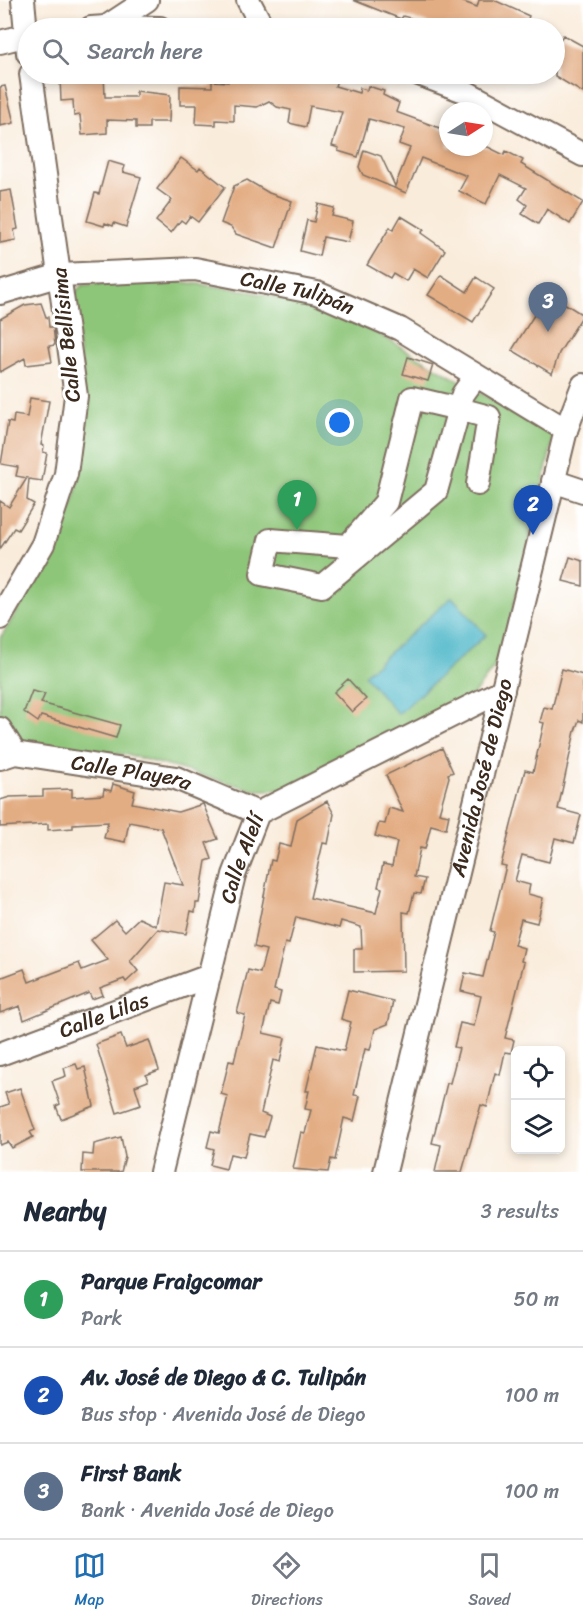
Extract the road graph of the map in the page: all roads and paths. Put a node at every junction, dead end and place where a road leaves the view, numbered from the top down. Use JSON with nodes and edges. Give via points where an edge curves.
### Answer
{"nodes":[{"id":1,"x":23,"y":0,"type":"edge"},
{"id":2,"x":147,"y":0,"type":"edge"},
{"id":3,"x":248,"y":0,"type":"edge"},
{"id":4,"x":25,"y":18,"type":"edge"},
{"id":5,"x":116,"y":18,"type":"edge"},
{"id":6,"x":258,"y":18,"type":"edge"},
{"id":7,"x":18,"y":41,"type":"edge"},
{"id":8,"x":0,"y":42,"type":"edge"},
{"id":9,"x":33,"y":84,"type":"edge"},
{"id":10,"x":445,"y":84,"type":"edge"},
{"id":11,"x":583,"y":155,"type":"edge"},
{"id":12,"x":60,"y":275,"type":"junction"},
{"id":13,"x":0,"y":293,"type":"edge"},
{"id":14,"x":476,"y":376,"type":"junction"},
{"id":15,"x":583,"y":385,"type":"edge"},
{"id":16,"x":459,"y":409,"type":"junction"},
{"id":17,"x":566,"y":430,"type":"junction"},
{"id":18,"x":553,"y":481,"type":"junction"},
{"id":19,"x":478,"y":484,"type":"dead end"},
{"id":20,"x":583,"y":491,"type":"edge"},
{"id":21,"x":0,"y":618,"type":"edge"},
{"id":22,"x":503,"y":690,"type":"junction"},
{"id":23,"x":0,"y":729,"type":"edge"},
{"id":24,"x":8,"y":755,"type":"edge"},
{"id":25,"x":258,"y":813,"type":"junction"},
{"id":26,"x":209,"y":976,"type":"junction"},
{"id":27,"x":0,"y":1054,"type":"edge"},
{"id":28,"x":161,"y":1172,"type":"edge"},
{"id":29,"x":385,"y":1172,"type":"edge"}],
"edges":[{"from":1,"to":4,"type":"street"},
{"from":2,"to":5,"type":"street"},
{"from":3,"to":6,"type":"street"},
{"from":7,"to":8,"type":"street"},
{"from":9,"to":12,"type":"street","name":"Calle Bellísima"},
{"from":10,"to":11,"type":"street"},
{"from":12,"to":13,"type":"street","name":"Calle Tulipán"},
{"from":12,"to":14,"type":"street","name":"Calle Tulipán","via":[[195,269],[317,293],[400,329]]},
{"from":12,"to":21,"type":"street","name":"Calle Bellísima","via":[[76,396],[66,474],[44,544]]},
{"from":14,"to":16,"type":"street","via":[[463,394]]},
{"from":14,"to":17,"type":"street","name":"Calle Tulipán"},
{"from":15,"to":17,"type":"street","name":"Avenida José de Diego"},
{"from":16,"to":16,"type":"street","via":[[412,398],[386,502],[348,546],[270,540],[262,574],[322,586],[436,491]]},
{"from":16,"to":19,"type":"street","via":[[489,417]]},
{"from":17,"to":18,"type":"street","name":"Avenida José de Diego"},
{"from":18,"to":20,"type":"street"},
{"from":18,"to":22,"type":"street","name":"Avenida José de Diego"},
{"from":22,"to":25,"type":"street","name":"Calle Alelí"},
{"from":22,"to":29,"type":"street","name":"Avenida José de Diego"},
{"from":23,"to":24,"type":"street"},
{"from":24,"to":25,"type":"street","name":"Calle Playera","via":[[176,778]]},
{"from":25,"to":26,"type":"street","name":"Calle Alelí","via":[[234,875]]},
{"from":26,"to":27,"type":"street","name":"Calle Lilas"},
{"from":26,"to":28,"type":"street","name":"Calle Alelí"}]}
